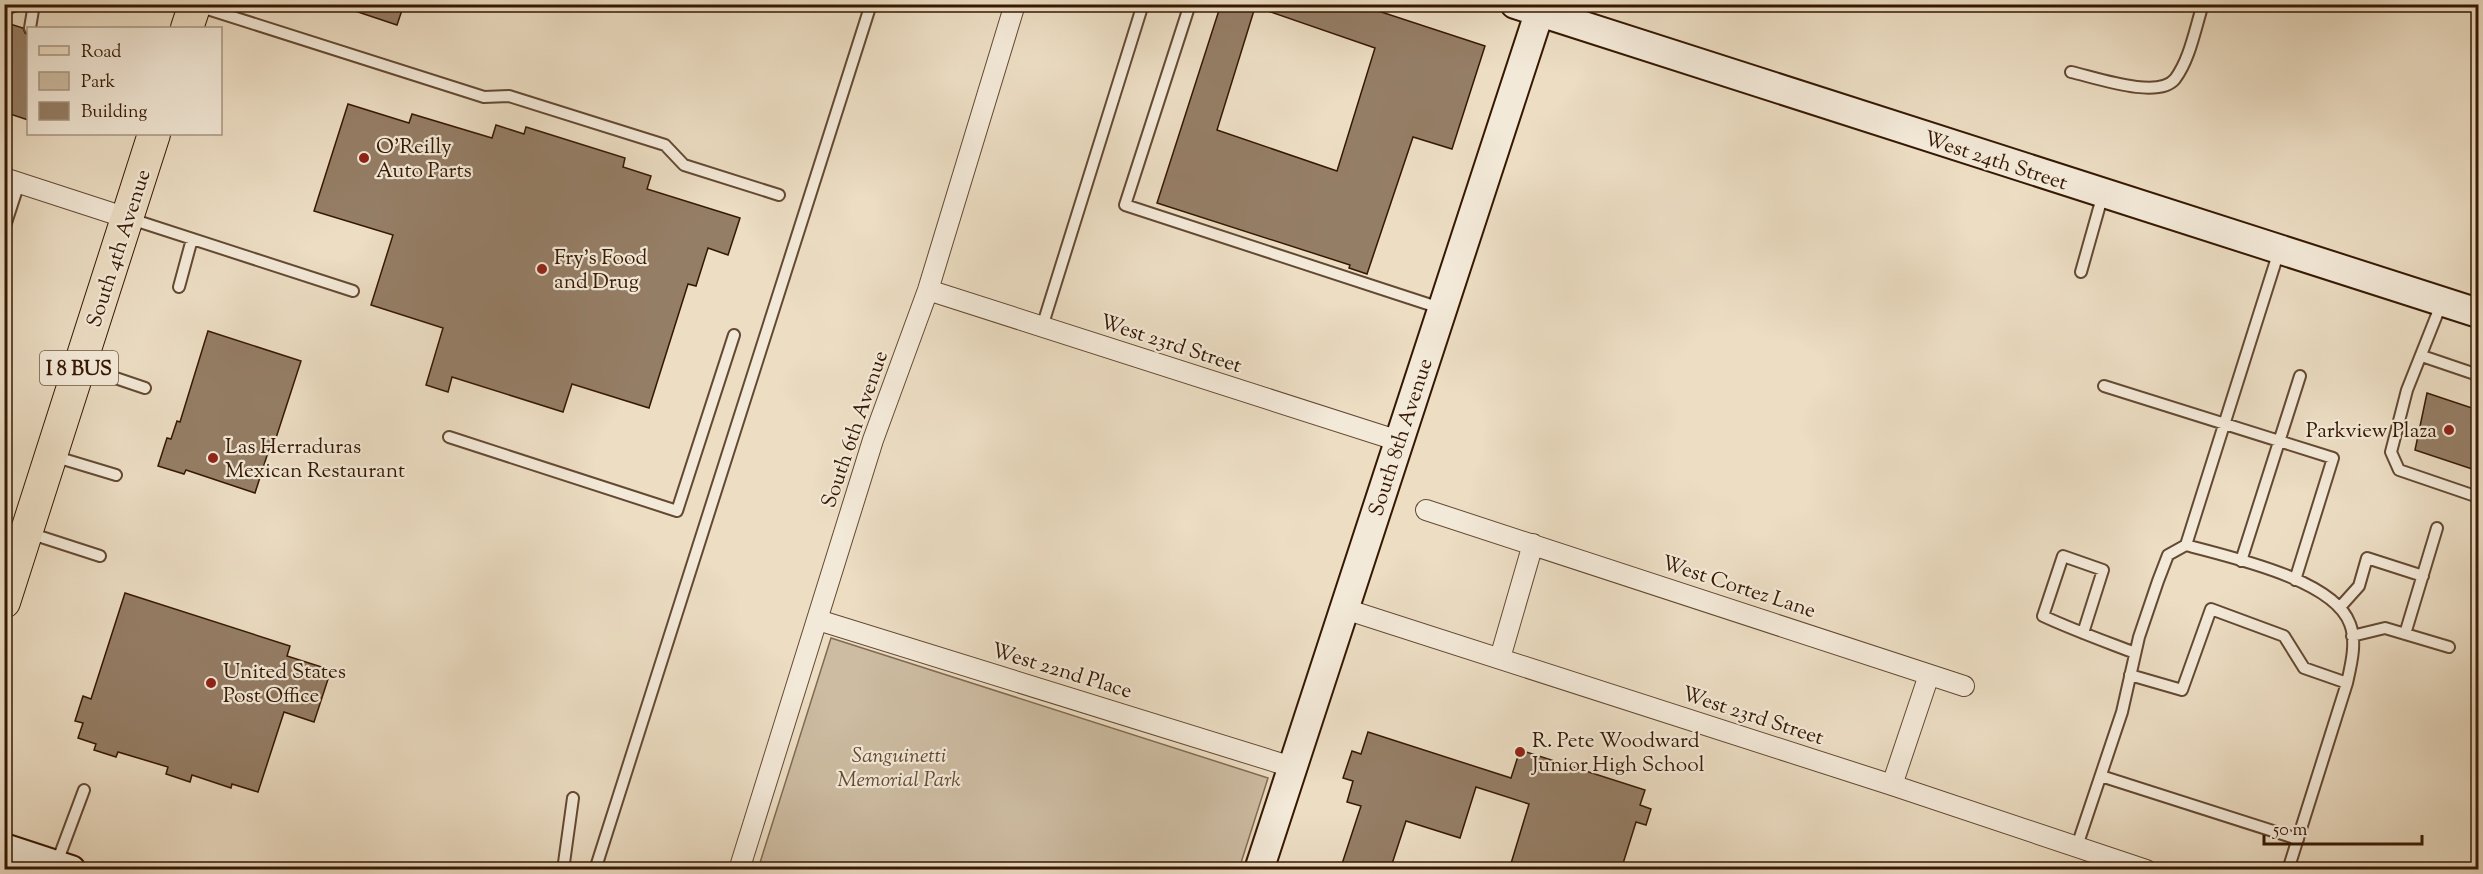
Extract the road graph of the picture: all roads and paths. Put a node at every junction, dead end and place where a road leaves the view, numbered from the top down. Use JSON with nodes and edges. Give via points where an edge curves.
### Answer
{"nodes":[{"id":1,"x":21,"y":4,"type":"edge"},
{"id":2,"x":34,"y":4,"type":"edge"},
{"id":3,"x":871,"y":4,"type":"edge"},
{"id":4,"x":1015,"y":4,"type":"edge"},
{"id":5,"x":1143,"y":4,"type":"edge"},
{"id":6,"x":1190,"y":4,"type":"edge"},
{"id":7,"x":2203,"y":4,"type":"edge"},
{"id":8,"x":195,"y":5,"type":"edge"},
{"id":9,"x":1532,"y":7,"type":"edge"},
{"id":10,"x":4,"y":9,"type":"edge"},
{"id":11,"x":30,"y":27,"type":"edge"},
{"id":12,"x":187,"y":27,"type":"edge"},
{"id":13,"x":2071,"y":72,"type":"dead end"},
{"id":14,"x":154,"y":135,"type":"edge"},
{"id":15,"x":12,"y":180,"type":"edge"},
{"id":16,"x":2103,"y":194,"type":"junction"},
{"id":17,"x":779,"y":195,"type":"dead end"},
{"id":18,"x":127,"y":218,"type":"junction"},
{"id":19,"x":4,"y":229,"type":"edge"},
{"id":20,"x":192,"y":239,"type":"junction"},
{"id":21,"x":2280,"y":251,"type":"junction"},
{"id":22,"x":2081,"y":272,"type":"dead end"},
{"id":23,"x":179,"y":286,"type":"dead end"},
{"id":24,"x":928,"y":290,"type":"junction"},
{"id":25,"x":353,"y":291,"type":"dead end"},
{"id":26,"x":2442,"y":302,"type":"junction"},
{"id":27,"x":1442,"y":309,"type":"junction"},
{"id":28,"x":2478,"y":313,"type":"edge"},
{"id":29,"x":1042,"y":327,"type":"junction"},
{"id":30,"x":734,"y":335,"type":"dead end"},
{"id":31,"x":2422,"y":356,"type":"junction"},
{"id":32,"x":80,"y":366,"type":"junction"},
{"id":33,"x":2478,"y":375,"type":"edge"},
{"id":34,"x":2300,"y":376,"type":"dead end"},
{"id":35,"x":2104,"y":386,"type":"dead end"},
{"id":36,"x":145,"y":388,"type":"dead end"},
{"id":37,"x":2224,"y":424,"type":"junction"},
{"id":38,"x":449,"y":437,"type":"dead end"},
{"id":39,"x":1399,"y":441,"type":"junction"},
{"id":40,"x":2279,"y":442,"type":"junction"},
{"id":41,"x":51,"y":455,"type":"junction"},
{"id":42,"x":116,"y":475,"type":"dead end"},
{"id":43,"x":2478,"y":497,"type":"edge"},
{"id":44,"x":1426,"y":510,"type":"dead end"},
{"id":45,"x":2437,"y":528,"type":"dead end"},
{"id":46,"x":26,"y":532,"type":"junction"},
{"id":47,"x":1533,"y":544,"type":"junction"},
{"id":48,"x":2186,"y":545,"type":"junction"},
{"id":49,"x":100,"y":556,"type":"dead end"},
{"id":50,"x":2241,"y":561,"type":"junction"},
{"id":51,"x":2423,"y":576,"type":"junction"},
{"id":52,"x":2295,"y":580,"type":"junction"},
{"id":53,"x":7,"y":584,"type":"edge"},
{"id":54,"x":2341,"y":606,"type":"junction"},
{"id":55,"x":1345,"y":609,"type":"junction"},
{"id":56,"x":818,"y":620,"type":"junction"},
{"id":57,"x":2083,"y":633,"type":"junction"},
{"id":58,"x":2405,"y":634,"type":"junction"},
{"id":59,"x":2352,"y":636,"type":"junction"},
{"id":60,"x":2449,"y":647,"type":"dead end"},
{"id":61,"x":2135,"y":653,"type":"junction"},
{"id":62,"x":1500,"y":658,"type":"junction"},
{"id":63,"x":1929,"y":675,"type":"junction"},
{"id":64,"x":2130,"y":675,"type":"junction"},
{"id":65,"x":2347,"y":683,"type":"junction"},
{"id":66,"x":1964,"y":686,"type":"dead end"},
{"id":67,"x":1292,"y":767,"type":"junction"},
{"id":68,"x":2101,"y":776,"type":"junction"},
{"id":69,"x":1892,"y":785,"type":"junction"},
{"id":70,"x":84,"y":790,"type":"dead end"},
{"id":71,"x":573,"y":798,"type":"dead end"},
{"id":72,"x":2298,"y":839,"type":"junction"},
{"id":73,"x":2077,"y":846,"type":"junction"},
{"id":74,"x":4,"y":848,"type":"edge"},
{"id":75,"x":64,"y":867,"type":"edge"},
{"id":76,"x":563,"y":870,"type":"edge"},
{"id":77,"x":596,"y":870,"type":"edge"},
{"id":78,"x":739,"y":870,"type":"edge"},
{"id":79,"x":1259,"y":870,"type":"edge"},
{"id":80,"x":2146,"y":870,"type":"edge"},
{"id":81,"x":2288,"y":870,"type":"edge"}],
"edges":[{"from":1,"to":10,"type":"lane"},
{"from":2,"to":11,"type":"lane"},
{"from":3,"to":77,"type":"lane"},
{"from":4,"to":24,"type":"street","name":"South 6th Avenue"},
{"from":5,"to":29,"type":"lane"},
{"from":6,"to":27,"type":"lane","via":[[1125,205]]},
{"from":7,"to":13,"type":"lane","via":[[2185,62],[2173,81],[2155,89]]},
{"from":8,"to":12,"type":"main road"},
{"from":8,"to":17,"type":"lane","via":[[484,97],[509,96],[665,144],[684,165]]},
{"from":9,"to":16,"type":"main road","name":"West 24th Street"},
{"from":9,"to":27,"type":"main road","name":"South 8th Avenue"},
{"from":14,"to":18,"type":"main road","name":"South 4th Avenue","number":"I 8 BUS"},
{"from":15,"to":18,"type":"street"},
{"from":15,"to":19,"type":"lane"},
{"from":16,"to":21,"type":"main road","name":"West 24th Street"},
{"from":16,"to":22,"type":"lane"},
{"from":18,"to":20,"type":"lane"},
{"from":18,"to":32,"type":"main road","name":"South 4th Avenue","number":"I 8 BUS"},
{"from":20,"to":23,"type":"lane"},
{"from":20,"to":25,"type":"lane"},
{"from":21,"to":26,"type":"main road","name":"West 24th Street"},
{"from":21,"to":37,"type":"lane"},
{"from":24,"to":29,"type":"street","name":"West 23rd Street"},
{"from":24,"to":56,"type":"street","name":"South 6th Avenue","via":[[873,440]]},
{"from":26,"to":28,"type":"main road","name":"West 24th Street"},
{"from":26,"to":31,"type":"lane"},
{"from":27,"to":39,"type":"main road","name":"South 8th Avenue"},
{"from":29,"to":39,"type":"street","name":"West 23rd Street"},
{"from":30,"to":38,"type":"lane","via":[[677,511]]},
{"from":31,"to":33,"type":"lane"},
{"from":31,"to":43,"type":"lane","via":[[2407,390],[2391,452],[2399,470]]},
{"from":32,"to":36,"type":"lane"},
{"from":32,"to":41,"type":"main road","name":"South 4th Avenue","number":"I 8 BUS"},
{"from":34,"to":40,"type":"lane"},
{"from":35,"to":37,"type":"lane"},
{"from":37,"to":40,"type":"lane"},
{"from":37,"to":48,"type":"lane"},
{"from":39,"to":55,"type":"main road","name":"South 8th Avenue"},
{"from":40,"to":50,"type":"lane"},
{"from":40,"to":52,"type":"lane","via":[[2333,458]]},
{"from":41,"to":42,"type":"lane"},
{"from":41,"to":46,"type":"main road","name":"South 4th Avenue","number":"I 8 BUS"},
{"from":44,"to":47,"type":"street","name":"West Cortez Lane"},
{"from":45,"to":51,"type":"lane"},
{"from":46,"to":49,"type":"lane"},
{"from":46,"to":53,"type":"main road","name":"South 4th Avenue","number":"I 8 BUS"},
{"from":47,"to":62,"type":"street"},
{"from":47,"to":63,"type":"street","name":"West Cortez Lane"},
{"from":48,"to":50,"type":"lane"},
{"from":48,"to":61,"type":"lane","via":[[2168,555]]},
{"from":50,"to":52,"type":"lane"},
{"from":51,"to":54,"type":"lane","via":[[2367,558],[2359,586]]},
{"from":51,"to":58,"type":"lane"},
{"from":52,"to":54,"type":"lane","via":[[2316,588]]},
{"from":54,"to":59,"type":"lane"},
{"from":55,"to":62,"type":"street","name":"West 23rd Street"},
{"from":55,"to":67,"type":"main road","name":"South 8th Avenue"},
{"from":56,"to":67,"type":"street","name":"West 22nd Place"},
{"from":56,"to":78,"type":"street","name":"South 6th Avenue"},
{"from":57,"to":57,"type":"lane","via":[[2043,616],[2063,556],[2103,570]]},
{"from":57,"to":61,"type":"lane"},
{"from":58,"to":59,"type":"lane","via":[[2385,628]]},
{"from":58,"to":60,"type":"lane"},
{"from":59,"to":65,"type":"lane"},
{"from":61,"to":64,"type":"lane"},
{"from":62,"to":69,"type":"street","name":"West 23rd Street"},
{"from":63,"to":66,"type":"street","name":"West Cortez Lane"},
{"from":63,"to":69,"type":"street"},
{"from":64,"to":65,"type":"lane","via":[[2182,690],[2211,609],[2284,636],[2304,668]]},
{"from":64,"to":68,"type":"lane"},
{"from":65,"to":72,"type":"lane"},
{"from":67,"to":79,"type":"main road","name":"South 8th Avenue"},
{"from":68,"to":72,"type":"lane"},
{"from":68,"to":73,"type":"lane"},
{"from":69,"to":73,"type":"street","name":"West 23rd Street"},
{"from":70,"to":75,"type":"lane"},
{"from":71,"to":76,"type":"lane"},
{"from":72,"to":81,"type":"lane"},
{"from":73,"to":80,"type":"street","name":"West 23rd Street"},
{"from":74,"to":75,"type":"main road"}]}
